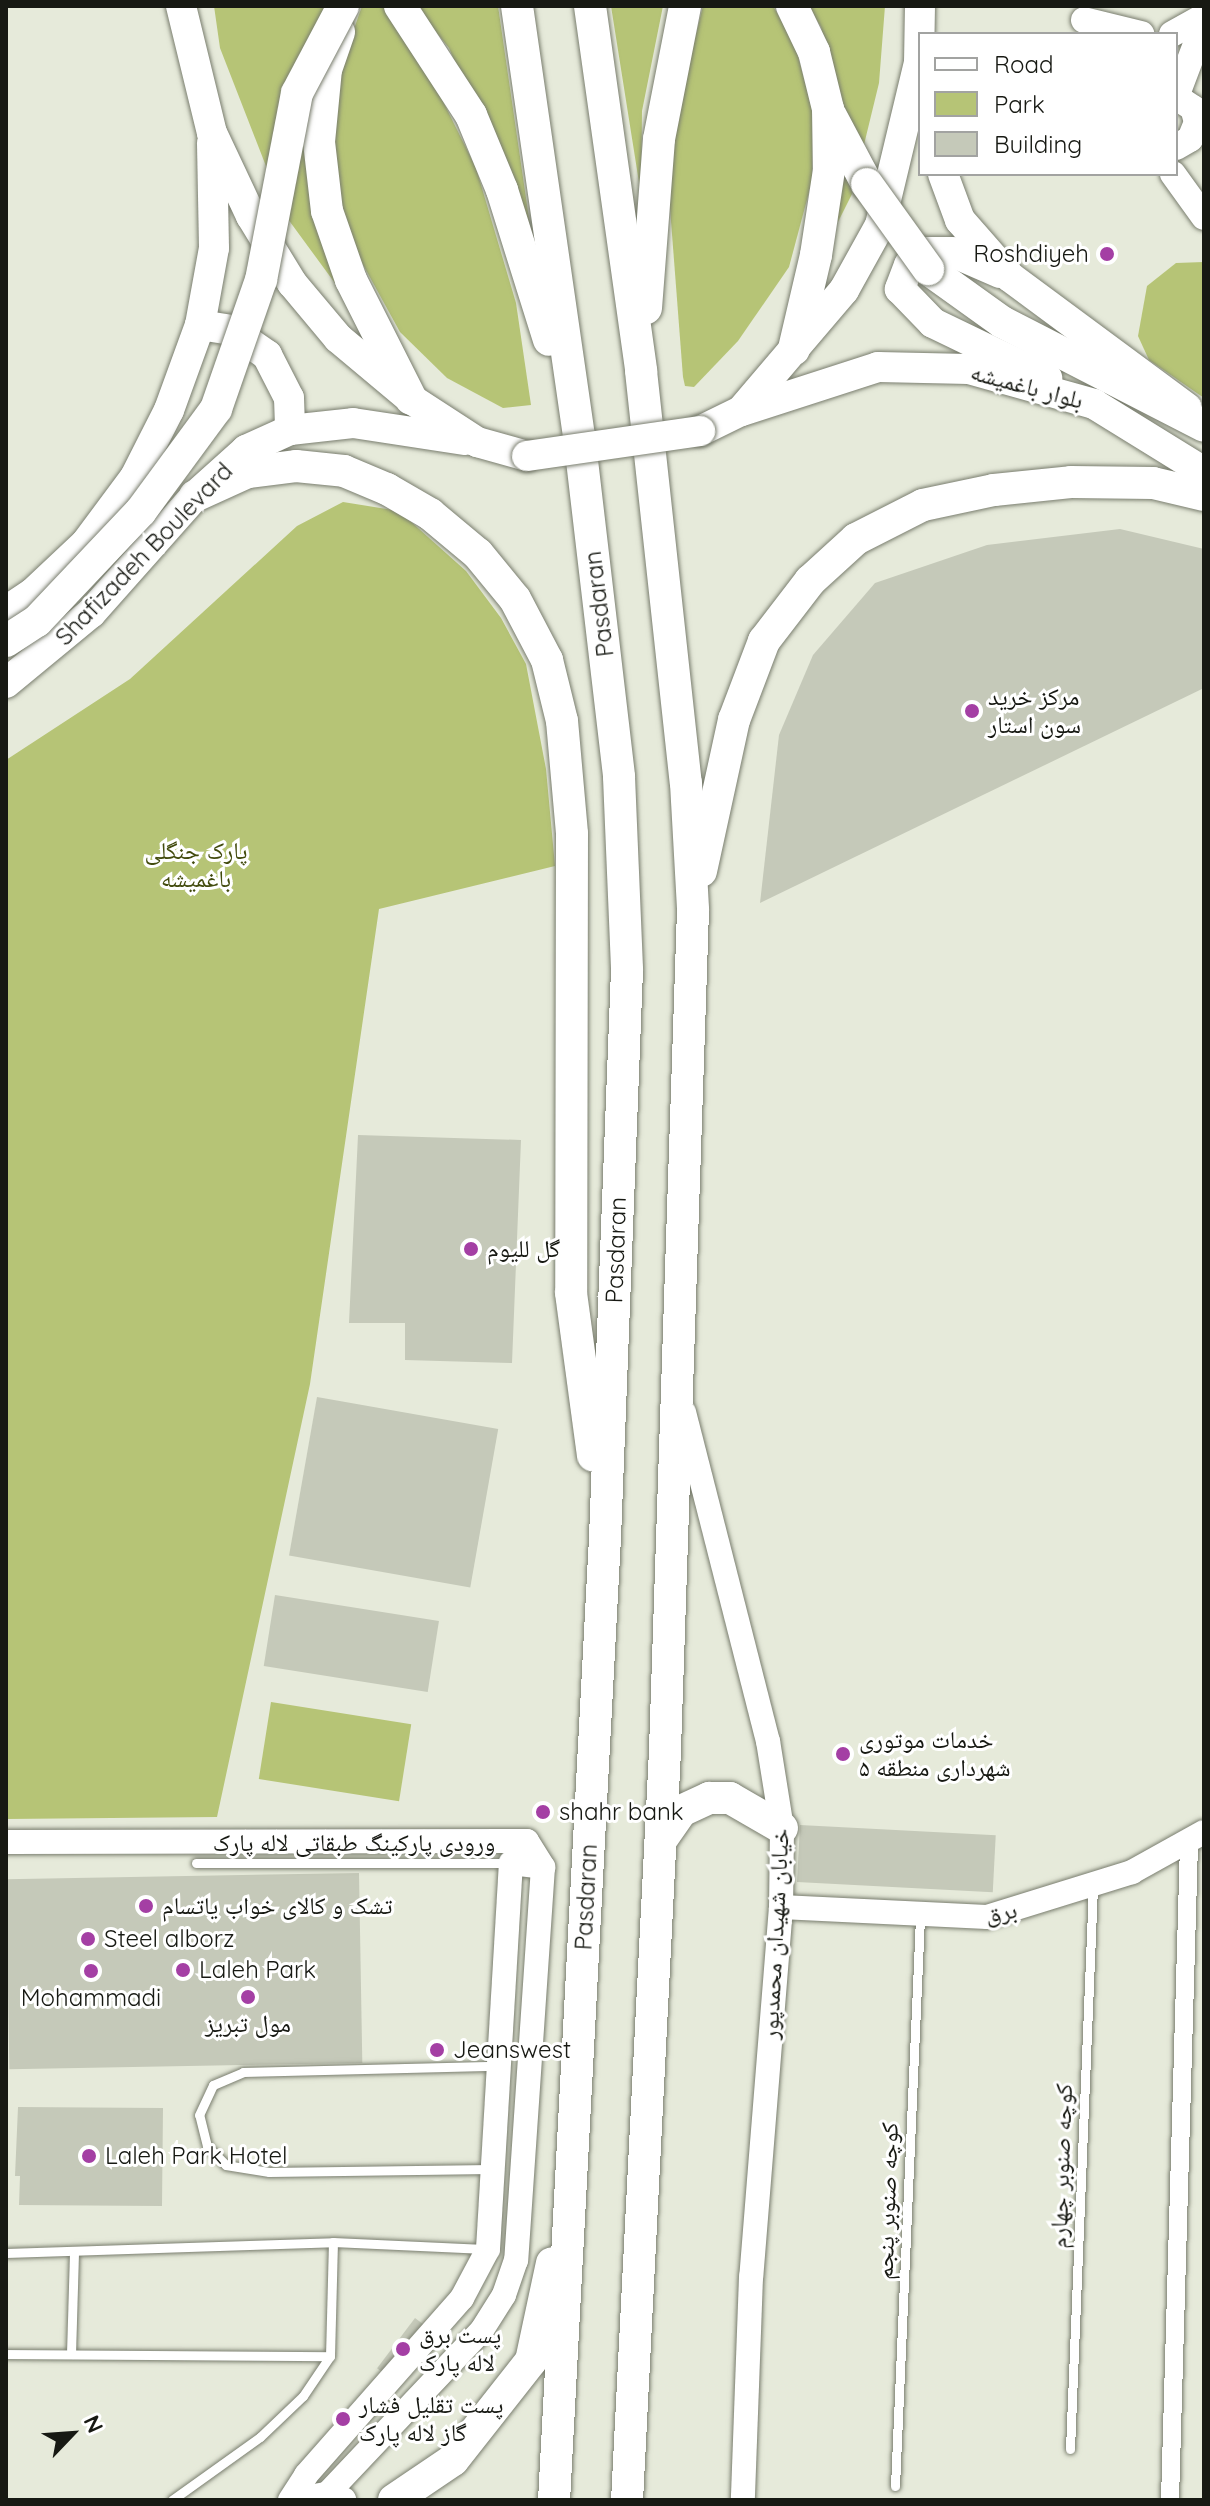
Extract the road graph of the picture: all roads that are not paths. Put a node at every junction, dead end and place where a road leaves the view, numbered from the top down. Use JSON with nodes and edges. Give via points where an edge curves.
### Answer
{"nodes":[{"id":1,"x":181,"y":6,"type":"edge"},
{"id":2,"x":345,"y":6,"type":"edge"},
{"id":3,"x":400,"y":6,"type":"edge"},
{"id":4,"x":517,"y":6,"type":"edge"},
{"id":5,"x":590,"y":6,"type":"edge"},
{"id":6,"x":685,"y":6,"type":"edge"},
{"id":7,"x":792,"y":6,"type":"edge"},
{"id":8,"x":920,"y":6,"type":"edge"},
{"id":9,"x":1204,"y":16,"type":"edge"},
{"id":10,"x":1084,"y":20,"type":"edge"},
{"id":11,"x":1204,"y":23,"type":"edge"},
{"id":12,"x":920,"y":32,"type":"edge"},
{"id":13,"x":1133,"y":32,"type":"edge"},
{"id":14,"x":1176,"y":32,"type":"edge"},
{"id":15,"x":918,"y":72,"type":"edge"},
{"id":16,"x":1178,"y":92,"type":"edge"},
{"id":17,"x":1178,"y":98,"type":"edge"},
{"id":18,"x":828,"y":109,"type":"junction"},
{"id":19,"x":1193,"y":127,"type":"edge"},
{"id":20,"x":212,"y":133,"type":"junction"},
{"id":21,"x":1204,"y":159,"type":"edge"},
{"id":22,"x":944,"y":176,"type":"edge"},
{"id":23,"x":1174,"y":176,"type":"edge"},
{"id":24,"x":1204,"y":217,"type":"edge"},
{"id":25,"x":1010,"y":277,"type":"junction"},
{"id":26,"x":200,"y":325,"type":"junction"},
{"id":27,"x":794,"y":349,"type":"junction"},
{"id":28,"x":641,"y":371,"type":"junction"},
{"id":29,"x":411,"y":399,"type":"junction"},
{"id":30,"x":1094,"y":404,"type":"junction"},
{"id":31,"x":741,"y":411,"type":"junction"},
{"id":32,"x":1204,"y":424,"type":"edge"},
{"id":33,"x":290,"y":430,"type":"junction"},
{"id":34,"x":579,"y":435,"type":"junction"},
{"id":35,"x":477,"y":442,"type":"junction"},
{"id":36,"x":1204,"y":472,"type":"edge"},
{"id":37,"x":1204,"y":495,"type":"edge"},
{"id":38,"x":195,"y":496,"type":"junction"},
{"id":39,"x":6,"y":611,"type":"edge"},
{"id":40,"x":6,"y":641,"type":"edge"},
{"id":41,"x":6,"y":683,"type":"edge"},
{"id":42,"x":693,"y":910,"type":"junction"},
{"id":43,"x":676,"y":1380,"type":"junction"},
{"id":44,"x":605,"y":1538,"type":"junction"},
{"id":45,"x":782,"y":1828,"type":"junction"},
{"id":46,"x":1197,"y":1838,"type":"edge"},
{"id":47,"x":661,"y":1840,"type":"junction"},
{"id":48,"x":6,"y":1842,"type":"edge"},
{"id":49,"x":196,"y":1863,"type":"dead end"},
{"id":50,"x":511,"y":1863,"type":"junction"},
{"id":51,"x":543,"y":1867,"type":"junction"},
{"id":52,"x":1093,"y":1885,"type":"junction"},
{"id":53,"x":781,"y":1907,"type":"junction"},
{"id":54,"x":920,"y":1917,"type":"junction"},
{"id":55,"x":497,"y":2066,"type":"junction"},
{"id":56,"x":495,"y":2097,"type":"junction"},
{"id":57,"x":491,"y":2169,"type":"junction"},
{"id":58,"x":572,"y":2174,"type":"junction"},
{"id":59,"x":333,"y":2242,"type":"junction"},
{"id":60,"x":488,"y":2249,"type":"junction"},
{"id":61,"x":74,"y":2252,"type":"junction"},
{"id":62,"x":6,"y":2253,"type":"edge"},
{"id":63,"x":482,"y":2330,"type":"junction"},
{"id":64,"x":6,"y":2354,"type":"edge"},
{"id":65,"x":71,"y":2354,"type":"junction"},
{"id":66,"x":330,"y":2356,"type":"junction"},
{"id":67,"x":1070,"y":2449,"type":"dead end"},
{"id":68,"x":895,"y":2486,"type":"dead end"},
{"id":69,"x":334,"y":2497,"type":"edge"},
{"id":70,"x":172,"y":2500,"type":"edge"},
{"id":71,"x":290,"y":2500,"type":"edge"},
{"id":72,"x":297,"y":2500,"type":"edge"},
{"id":73,"x":394,"y":2500,"type":"edge"},
{"id":74,"x":554,"y":2500,"type":"edge"},
{"id":75,"x":627,"y":2500,"type":"edge"},
{"id":76,"x":743,"y":2500,"type":"edge"},
{"id":77,"x":1170,"y":2500,"type":"edge"}],
"edges":[{"from":1,"to":20,"type":"main road"},
{"from":2,"to":29,"type":"highway","via":[[326,69],[319,142],[327,211],[351,280]]},
{"from":2,"to":40,"type":"highway","bridge":true,"via":[[297,93],[261,280],[216,409],[141,511],[37,621]]},
{"from":3,"to":34,"type":"highway","via":[[430,45],[477,127]]},
{"from":4,"to":34,"type":"highway","name":"Pasdaran"},
{"from":5,"to":28,"type":"highway"},
{"from":6,"to":28,"type":"highway","via":[[659,139]]},
{"from":7,"to":18,"type":"highway","via":[[814,52]]},
{"from":8,"to":12,"type":"main road"},
{"from":9,"to":14,"type":"main road"},
{"from":10,"to":13,"type":"main road"},
{"from":11,"to":16,"type":"main road"},
{"from":15,"to":27,"type":"main road","via":[[880,225],[844,290]]},
{"from":17,"to":19,"type":"main road","via":[[1193,108]]},
{"from":18,"to":27,"type":"highway","via":[[829,170]]},
{"from":18,"to":32,"type":"highway","bridge":true,"via":[[867,184],[928,269],[1002,322]]},
{"from":19,"to":21,"type":"main road"},
{"from":20,"to":26,"type":"main road","name":"Shafizadeh Boulevard","via":[[214,248]]},
{"from":20,"to":29,"type":"main road","via":[[251,216],[292,283],[338,338]]},
{"from":22,"to":25,"type":"main road","via":[[960,220]]},
{"from":23,"to":24,"type":"main road"},
{"from":25,"to":30,"type":"main road","via":[[952,252],[927,252],[909,265],[900,289],[933,323]]},
{"from":25,"to":32,"type":"main road"},
{"from":26,"to":33,"type":"main road","via":[[231,330],[267,355],[289,398]]},
{"from":26,"to":39,"type":"main road","name":"Shafizadeh Boulevard","via":[[169,410],[135,477],[86,543]]},
{"from":27,"to":31,"type":"main road"},
{"from":28,"to":42,"type":"highway","via":[[686,783]]},
{"from":29,"to":35,"type":"main road"},
{"from":30,"to":31,"type":"main road","name":"بلوار باغمیشه","via":[[969,369],[902,365],[878,367]]},
{"from":30,"to":36,"type":"main road","name":"بلوار باغمیشه"},
{"from":31,"to":35,"type":"main road","name":"بلوار باغمیشه","bridge":true,"via":[[700,431],[527,456]]},
{"from":33,"to":35,"type":"main road","name":"Shafizadeh Boulevard","via":[[353,423]]},
{"from":33,"to":38,"type":"main road","name":"Shafizadeh Boulevard","via":[[246,450]]},
{"from":34,"to":44,"type":"highway","name":"Pasdaran","via":[[619,777],[627,970]]},
{"from":37,"to":42,"type":"highway","via":[[1153,483],[1071,482],[994,490],[923,505],[856,539],[810,581],[764,641],[734,720]]},
{"from":38,"to":41,"type":"main road","name":"Shafizadeh Boulevard","via":[[91,613]]},
{"from":38,"to":44,"type":"highway","via":[[248,472],[296,466],[344,471],[387,489],[430,514],[478,554],[515,599],[547,660],[562,721],[572,834],[571,1293]]},
{"from":42,"to":43,"type":"highway"},
{"from":43,"to":45,"type":"street","name":"خیابان شهیدان محمدپور","via":[[768,1741]]},
{"from":43,"to":47,"type":"highway"},
{"from":44,"to":58,"type":"highway","name":"Pasdaran"},
{"from":45,"to":47,"type":"highway","via":[[730,1798],[709,1798],[681,1811]]},
{"from":45,"to":53,"type":"street","name":"خیابان شهیدان محمدپور"},
{"from":46,"to":52,"type":"street","name":"برق"},
{"from":46,"to":77,"type":"street"},
{"from":47,"to":75,"type":"highway"},
{"from":48,"to":51,"type":"street","via":[[527,1841]]},
{"from":49,"to":50,"type":"lane","name":"ورودی پارکینگ طبقاتی لاله پارک"},
{"from":50,"to":51,"type":"street"},
{"from":50,"to":55,"type":"street"},
{"from":51,"to":63,"type":"street","via":[[516,2260],[504,2295]]},
{"from":52,"to":54,"type":"street","name":"برق","via":[[987,1917]]},
{"from":52,"to":67,"type":"lane","name":"کوچه صنوبر چهارم"},
{"from":53,"to":54,"type":"street","name":"برق"},
{"from":53,"to":76,"type":"street","name":"خیابان شهیدان محمدپور","via":[[751,2277]]},
{"from":54,"to":68,"type":"lane","name":"کوچه صنوبر پنجم"},
{"from":55,"to":56,"type":"street"},
{"from":55,"to":57,"type":"lane","via":[[243,2072],[213,2085],[199,2115],[207,2146],[226,2165],[269,2172]]},
{"from":56,"to":57,"type":"street"},
{"from":56,"to":63,"type":"street","via":[[520,2099],[506,2255]]},
{"from":57,"to":60,"type":"street"},
{"from":58,"to":73,"type":"highway","via":[[531,2361],[453,2460]]},
{"from":58,"to":74,"type":"highway","name":"Pasdaran"},
{"from":59,"to":60,"type":"lane"},
{"from":59,"to":61,"type":"lane"},
{"from":59,"to":66,"type":"lane"},
{"from":60,"to":71,"type":"street","via":[[462,2298],[306,2475]]},
{"from":61,"to":62,"type":"lane"},
{"from":61,"to":65,"type":"lane"},
{"from":63,"to":69,"type":"street"},
{"from":64,"to":65,"type":"lane"},
{"from":65,"to":66,"type":"lane"},
{"from":66,"to":70,"type":"lane","via":[[303,2396],[260,2437]]},
{"from":69,"to":72,"type":"main road"}]}
